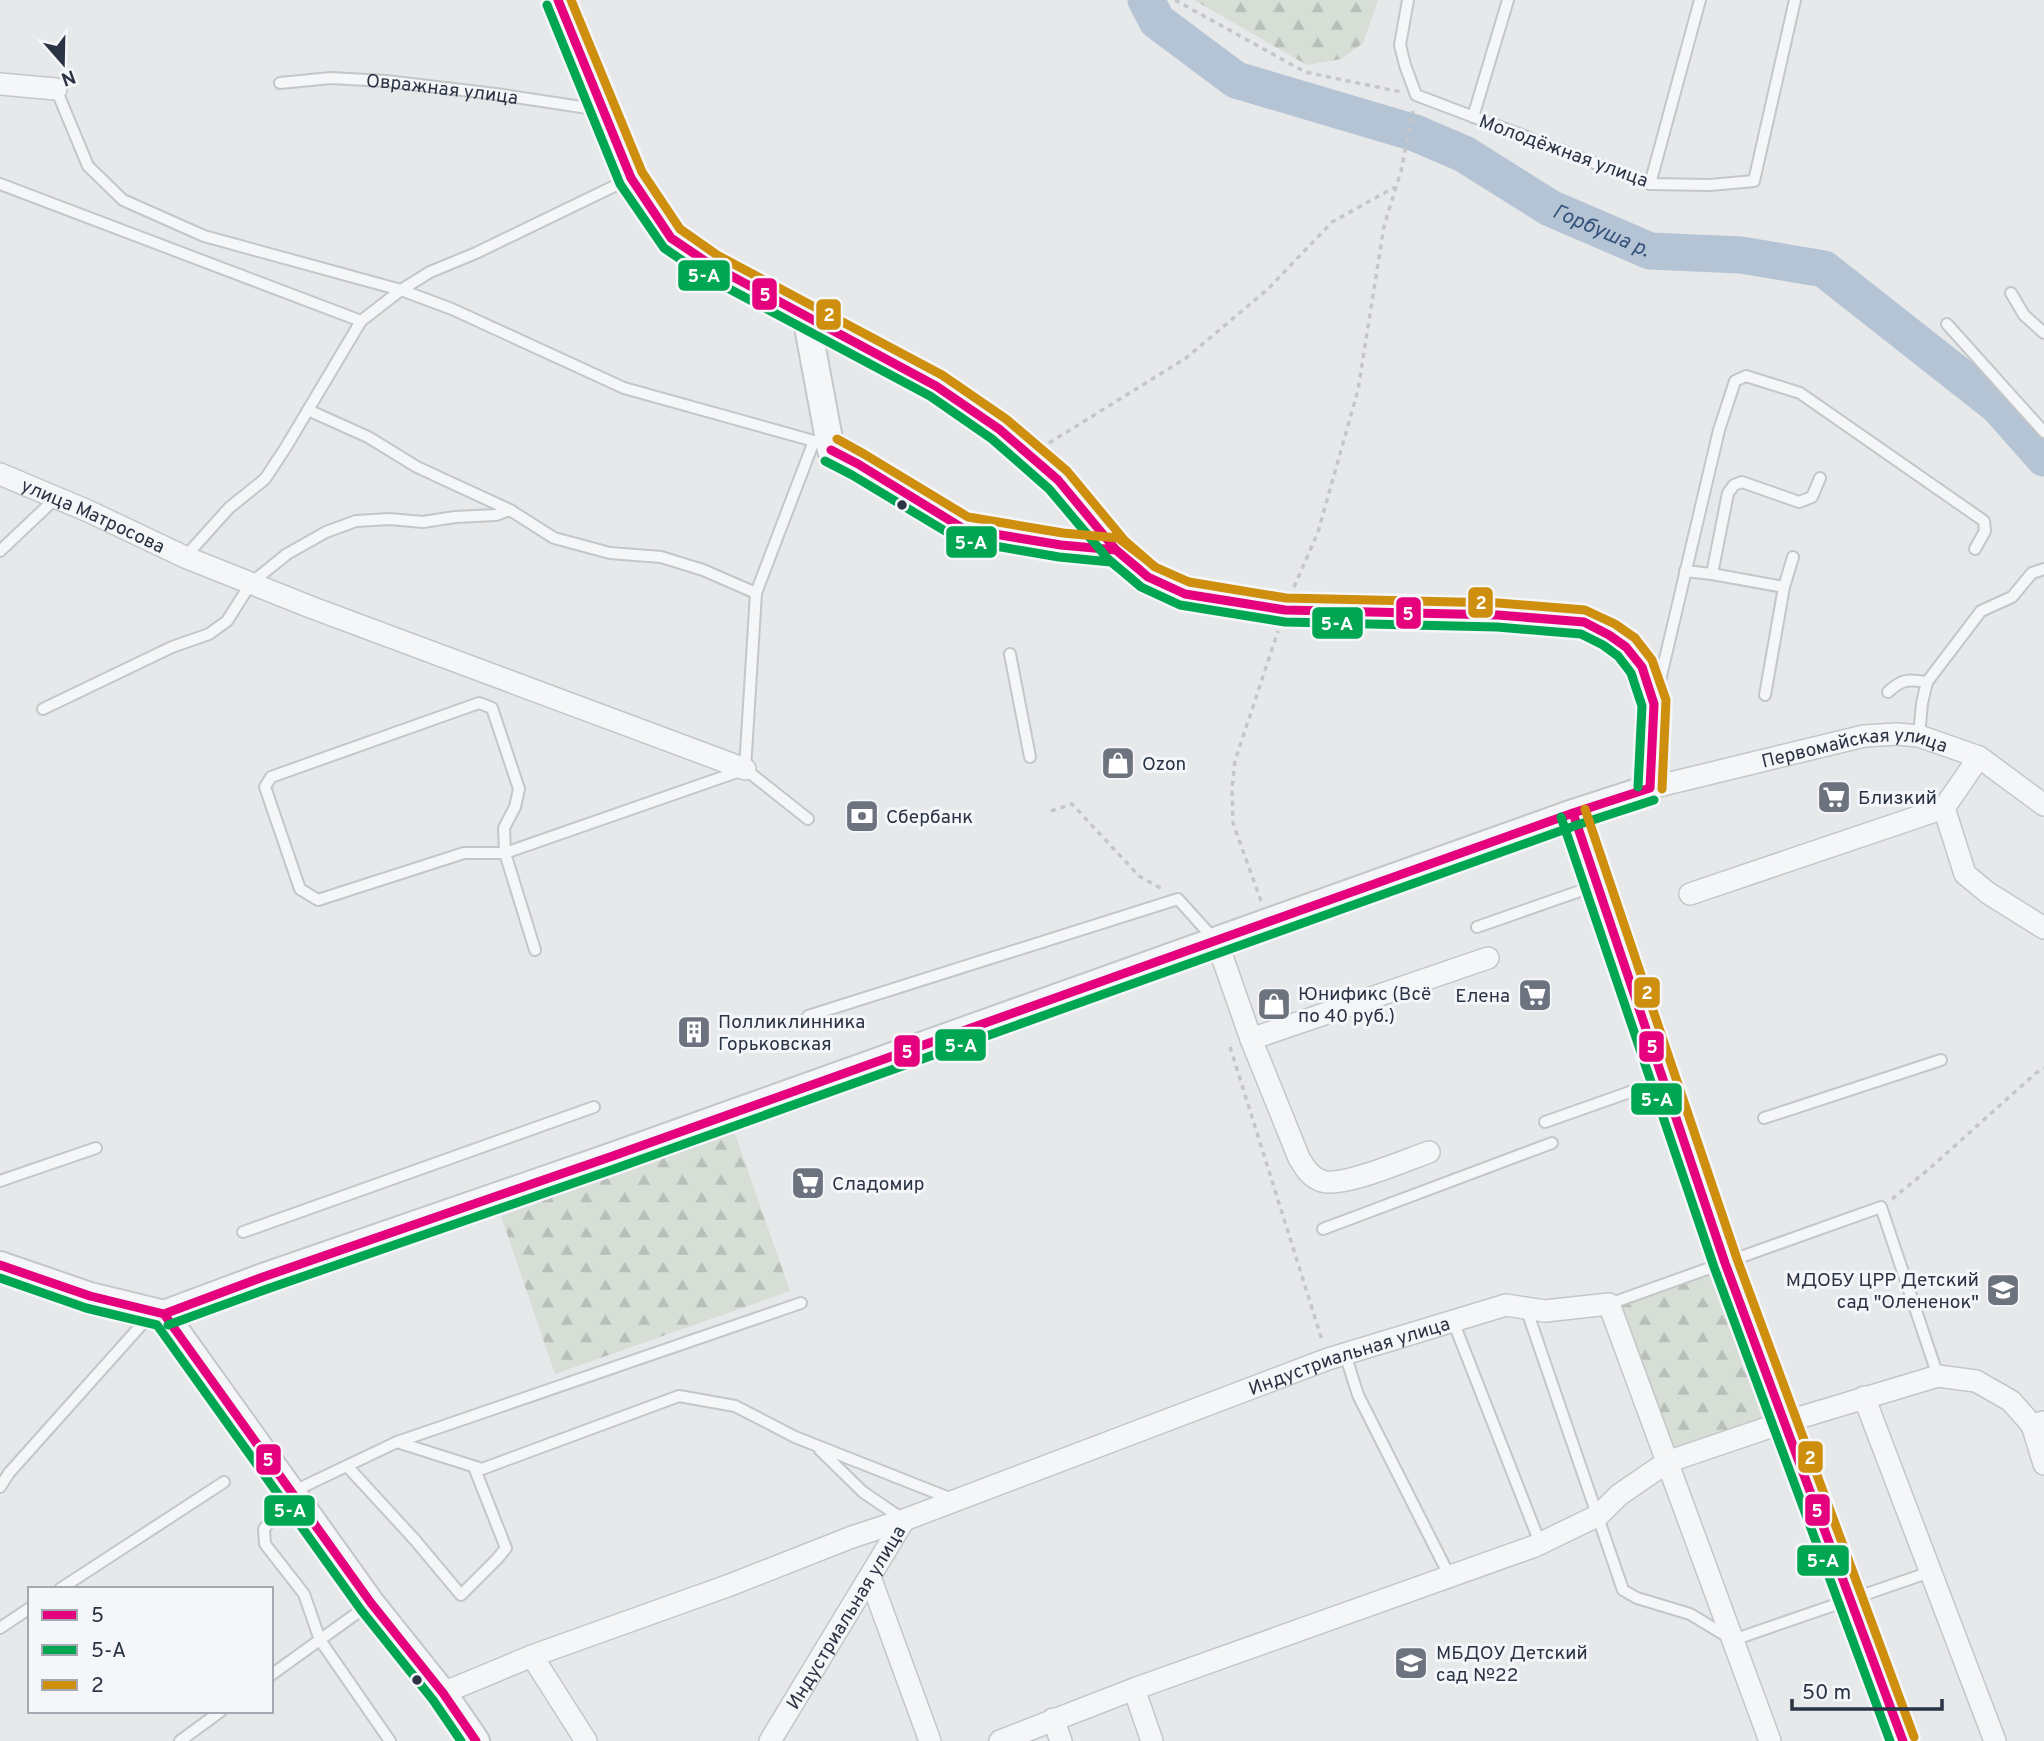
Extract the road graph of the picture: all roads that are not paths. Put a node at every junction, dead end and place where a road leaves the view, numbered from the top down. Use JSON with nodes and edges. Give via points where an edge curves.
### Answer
{"nodes":[{"id":1,"x":558,"y":0,"type":"edge"},
{"id":2,"x":1408,"y":0,"type":"edge"},
{"id":3,"x":1508,"y":0,"type":"edge"},
{"id":4,"x":1700,"y":0,"type":"edge"},
{"id":5,"x":1795,"y":0,"type":"edge"},
{"id":6,"x":280,"y":83,"type":"dead end"},
{"id":7,"x":0,"y":84,"type":"edge"},
{"id":8,"x":56,"y":89,"type":"joint"},
{"id":9,"x":602,"y":111,"type":"junction"},
{"id":10,"x":1473,"y":117,"type":"junction"},
{"id":11,"x":631,"y":178,"type":"junction"},
{"id":12,"x":0,"y":184,"type":"edge"},
{"id":13,"x":1650,"y":184,"type":"junction"},
{"id":14,"x":401,"y":290,"type":"junction"},
{"id":15,"x":2011,"y":293,"type":"dead end"},
{"id":16,"x":806,"y":316,"type":"junction"},
{"id":17,"x":361,"y":321,"type":"junction"},
{"id":18,"x":1948,"y":324,"type":"dead end"},
{"id":19,"x":2044,"y":333,"type":"edge"},
{"id":20,"x":308,"y":410,"type":"junction"},
{"id":21,"x":2044,"y":432,"type":"edge"},
{"id":22,"x":823,"y":445,"type":"junction"},
{"id":23,"x":0,"y":474,"type":"edge"},
{"id":24,"x":1820,"y":478,"type":"dead end"},
{"id":25,"x":56,"y":498,"type":"junction"},
{"id":26,"x":510,"y":510,"type":"junction"},
{"id":27,"x":1975,"y":549,"type":"dead end"},
{"id":28,"x":1116,"y":550,"type":"junction"},
{"id":29,"x":0,"y":551,"type":"edge"},
{"id":30,"x":185,"y":556,"type":"junction"},
{"id":31,"x":1793,"y":557,"type":"dead end"},
{"id":32,"x":2044,"y":569,"type":"edge"},
{"id":33,"x":1685,"y":571,"type":"junction"},
{"id":34,"x":1712,"y":573,"type":"junction"},
{"id":35,"x":251,"y":583,"type":"junction"},
{"id":36,"x":1784,"y":587,"type":"junction"},
{"id":37,"x":756,"y":593,"type":"junction"},
{"id":38,"x":1010,"y":654,"type":"dead end"},
{"id":39,"x":1927,"y":682,"type":"junction"},
{"id":40,"x":1888,"y":692,"type":"dead end"},
{"id":41,"x":1765,"y":695,"type":"dead end"},
{"id":42,"x":1654,"y":704,"type":"junction"},
{"id":43,"x":43,"y":709,"type":"dead end"},
{"id":44,"x":1919,"y":736,"type":"junction"},
{"id":45,"x":1030,"y":757,"type":"dead end"},
{"id":46,"x":1979,"y":757,"type":"junction"},
{"id":47,"x":745,"y":769,"type":"junction"},
{"id":48,"x":1650,"y":788,"type":"junction"},
{"id":49,"x":2044,"y":804,"type":"edge"},
{"id":50,"x":1944,"y":808,"type":"junction"},
{"id":51,"x":1573,"y":813,"type":"junction"},
{"id":52,"x":808,"y":819,"type":"dead end"},
{"id":53,"x":505,"y":853,"type":"junction"},
{"id":54,"x":1598,"y":885,"type":"junction"},
{"id":55,"x":1690,"y":894,"type":"dead end"},
{"id":56,"x":1477,"y":927,"type":"dead end"},
{"id":57,"x":2044,"y":928,"type":"edge"},
{"id":58,"x":1217,"y":942,"type":"junction"},
{"id":59,"x":535,"y":950,"type":"dead end"},
{"id":60,"x":1488,"y":958,"type":"dead end"},
{"id":61,"x":808,"y":1016,"type":"dead end"},
{"id":62,"x":1251,"y":1039,"type":"junction"},
{"id":63,"x":1941,"y":1060,"type":"dead end"},
{"id":64,"x":1665,"y":1079,"type":"junction"},
{"id":65,"x":594,"y":1107,"type":"dead end"},
{"id":66,"x":1764,"y":1118,"type":"dead end"},
{"id":67,"x":1545,"y":1122,"type":"dead end"},
{"id":68,"x":1552,"y":1143,"type":"dead end"},
{"id":69,"x":96,"y":1148,"type":"dead end"},
{"id":70,"x":1429,"y":1152,"type":"dead end"},
{"id":71,"x":0,"y":1181,"type":"edge"},
{"id":72,"x":1323,"y":1229,"type":"dead end"},
{"id":73,"x":243,"y":1232,"type":"dead end"},
{"id":74,"x":1726,"y":1264,"type":"junction"},
{"id":75,"x":0,"y":1265,"type":"edge"},
{"id":76,"x":801,"y":1303,"type":"dead end"},
{"id":77,"x":1608,"y":1304,"type":"junction"},
{"id":78,"x":1526,"y":1308,"type":"junction"},
{"id":79,"x":159,"y":1312,"type":"junction"},
{"id":80,"x":1453,"y":1321,"type":"junction"},
{"id":81,"x":1336,"y":1356,"type":"junction"},
{"id":82,"x":1938,"y":1376,"type":"junction"},
{"id":83,"x":1864,"y":1397,"type":"junction"},
{"id":84,"x":1784,"y":1422,"type":"junction"},
{"id":85,"x":2038,"y":1423,"type":"edge"},
{"id":86,"x":397,"y":1443,"type":"junction"},
{"id":87,"x":815,"y":1445,"type":"junction"},
{"id":88,"x":1667,"y":1462,"type":"junction"},
{"id":89,"x":2044,"y":1464,"type":"edge"},
{"id":90,"x":347,"y":1466,"type":"junction"},
{"id":91,"x":474,"y":1466,"type":"junction"},
{"id":92,"x":224,"y":1482,"type":"dead end"},
{"id":93,"x":0,"y":1488,"type":"edge"},
{"id":94,"x":292,"y":1492,"type":"junction"},
{"id":95,"x":955,"y":1501,"type":"junction"},
{"id":96,"x":1599,"y":1515,"type":"junction"},
{"id":97,"x":904,"y":1520,"type":"junction"},
{"id":98,"x":1540,"y":1543,"type":"junction"},
{"id":99,"x":1930,"y":1572,"type":"junction"},
{"id":100,"x":1449,"y":1575,"type":"junction"},
{"id":101,"x":870,"y":1577,"type":"junction"},
{"id":102,"x":63,"y":1587,"type":"edge"},
{"id":103,"x":1850,"y":1599,"type":"junction"},
{"id":104,"x":371,"y":1603,"type":"junction"},
{"id":105,"x":28,"y":1609,"type":"edge"},
{"id":106,"x":0,"y":1628,"type":"edge"},
{"id":107,"x":320,"y":1640,"type":"junction"},
{"id":108,"x":1733,"y":1640,"type":"junction"},
{"id":109,"x":532,"y":1656,"type":"junction"},
{"id":110,"x":273,"y":1674,"type":"edge"},
{"id":111,"x":1134,"y":1689,"type":"junction"},
{"id":112,"x":443,"y":1693,"type":"junction"},
{"id":113,"x":218,"y":1713,"type":"edge"},
{"id":114,"x":1053,"y":1719,"type":"junction"},
{"id":115,"x":180,"y":1741,"type":"edge"},
{"id":116,"x":390,"y":1741,"type":"edge"},
{"id":117,"x":476,"y":1741,"type":"edge"},
{"id":118,"x":586,"y":1741,"type":"edge"},
{"id":119,"x":770,"y":1741,"type":"edge"},
{"id":120,"x":930,"y":1741,"type":"edge"},
{"id":121,"x":1000,"y":1741,"type":"edge"},
{"id":122,"x":1061,"y":1741,"type":"edge"},
{"id":123,"x":1152,"y":1741,"type":"edge"},
{"id":124,"x":1770,"y":1741,"type":"edge"},
{"id":125,"x":1903,"y":1741,"type":"edge"},
{"id":126,"x":1995,"y":1741,"type":"edge"}],
"edges":[{"from":1,"to":9,"type":"street"},
{"from":2,"to":10,"type":"lane","name":"Молодёжная улица","via":[[1400,45],[1416,95]]},
{"from":3,"to":10,"type":"lane"},
{"from":4,"to":13,"type":"lane"},
{"from":5,"to":13,"type":"lane","name":"Молодёжная улица","via":[[1754,181]]},
{"from":6,"to":9,"type":"lane","name":"Овражная улица","via":[[331,78],[386,81]]},
{"from":7,"to":8,"type":"street"},
{"from":8,"to":14,"type":"lane","via":[[88,166],[123,200],[204,236]]},
{"from":9,"to":11,"type":"street"},
{"from":10,"to":13,"type":"lane","name":"Молодёжная улица"},
{"from":11,"to":14,"type":"lane"},
{"from":11,"to":16,"type":"street","via":[[671,238]]},
{"from":12,"to":17,"type":"lane"},
{"from":14,"to":17,"type":"lane"},
{"from":14,"to":22,"type":"lane","via":[[624,388]]},
{"from":15,"to":19,"type":"lane","via":[[2024,315]]},
{"from":16,"to":22,"type":"street"},
{"from":16,"to":28,"type":"street","via":[[936,386],[999,429],[1058,480]]},
{"from":17,"to":20,"type":"lane"},
{"from":18,"to":21,"type":"lane"},
{"from":20,"to":26,"type":"lane"},
{"from":20,"to":30,"type":"lane","via":[[265,478],[229,508]]},
{"from":22,"to":28,"type":"lane","via":[[964,529]]},
{"from":22,"to":37,"type":"lane"},
{"from":23,"to":25,"type":"street","name":"улица Матросова"},
{"from":24,"to":34,"type":"lane","via":[[1812,497],[1799,502],[1742,482],[1734,485],[1728,493]]},
{"from":25,"to":29,"type":"lane"},
{"from":25,"to":30,"type":"street","name":"улица Матросова"},
{"from":26,"to":35,"type":"lane","via":[[423,522],[356,521],[287,554]]},
{"from":26,"to":37,"type":"lane","via":[[554,538],[610,553],[660,557]]},
{"from":27,"to":33,"type":"lane","via":[[1985,531],[1984,521],[1800,393],[1746,376],[1735,381],[1719,430]]},
{"from":28,"to":42,"type":"street","via":[[1149,578],[1185,594],[1284,610],[1498,615],[1584,622],[1626,647],[1642,667]]},
{"from":30,"to":35,"type":"street","name":"улица Матросова"},
{"from":31,"to":36,"type":"lane"},
{"from":32,"to":39,"type":"lane","via":[[2032,573],[2012,597],[1981,611]]},
{"from":33,"to":34,"type":"lane"},
{"from":33,"to":42,"type":"lane"},
{"from":34,"to":36,"type":"lane"},
{"from":35,"to":43,"type":"lane","via":[[227,621],[209,634]]},
{"from":35,"to":47,"type":"street","name":"улица Матросова"},
{"from":36,"to":41,"type":"lane"},
{"from":37,"to":47,"type":"lane"},
{"from":38,"to":45,"type":"lane"},
{"from":39,"to":40,"type":"lane","via":[[1899,682]]},
{"from":39,"to":44,"type":"lane"},
{"from":42,"to":48,"type":"street"},
{"from":44,"to":46,"type":"street","name":"Первомайская улица"},
{"from":44,"to":48,"type":"street","name":"Первомайская улица","via":[[1864,736]]},
{"from":46,"to":49,"type":"street","name":"Первомайская улица"},
{"from":46,"to":50,"type":"street"},
{"from":47,"to":52,"type":"lane"},
{"from":47,"to":53,"type":"lane"},
{"from":48,"to":51,"type":"street"},
{"from":50,"to":55,"type":"street"},
{"from":50,"to":57,"type":"street","via":[[1965,874]]},
{"from":51,"to":54,"type":"street"},
{"from":51,"to":58,"type":"street"},
{"from":53,"to":53,"type":"lane","via":[[504,828],[519,789],[492,708],[480,703],[271,777],[265,787],[300,889],[318,900],[464,853]]},
{"from":53,"to":59,"type":"lane"},
{"from":54,"to":56,"type":"lane"},
{"from":54,"to":64,"type":"street"},
{"from":58,"to":61,"type":"lane","via":[[1178,899]]},
{"from":58,"to":62,"type":"street"},
{"from":58,"to":79,"type":"street"},
{"from":60,"to":62,"type":"street"},
{"from":62,"to":70,"type":"street","via":[[1309,1174],[1324,1182],[1346,1181]]},
{"from":63,"to":66,"type":"lane"},
{"from":64,"to":67,"type":"lane"},
{"from":64,"to":74,"type":"street"},
{"from":65,"to":73,"type":"lane"},
{"from":68,"to":72,"type":"lane"},
{"from":69,"to":71,"type":"lane"},
{"from":74,"to":77,"type":"lane"},
{"from":74,"to":82,"type":"lane","via":[[1881,1207]]},
{"from":74,"to":84,"type":"street"},
{"from":75,"to":79,"type":"street","via":[[90,1296]]},
{"from":76,"to":86,"type":"lane"},
{"from":77,"to":78,"type":"street","name":"Индустриальная улица","via":[[1545,1311]]},
{"from":77,"to":88,"type":"street"},
{"from":78,"to":80,"type":"street","name":"Индустриальная улица","via":[[1506,1306]]},
{"from":78,"to":96,"type":"lane"},
{"from":79,"to":93,"type":"lane"},
{"from":79,"to":94,"type":"street"},
{"from":80,"to":81,"type":"street","name":"Индустриальная улица"},
{"from":80,"to":98,"type":"lane"},
{"from":81,"to":95,"type":"street","name":"Индустриальная улица"},
{"from":81,"to":100,"type":"lane"},
{"from":82,"to":83,"type":"street"},
{"from":82,"to":85,"type":"street","via":[[1976,1381]]},
{"from":83,"to":84,"type":"street"},
{"from":83,"to":99,"type":"street"},
{"from":84,"to":88,"type":"street"},
{"from":84,"to":103,"type":"street"},
{"from":85,"to":89,"type":"street"},
{"from":86,"to":90,"type":"lane"},
{"from":86,"to":91,"type":"lane"},
{"from":87,"to":91,"type":"lane","via":[[735,1406],[679,1396],[482,1469]]},
{"from":87,"to":95,"type":"lane"},
{"from":87,"to":97,"type":"lane","via":[[863,1492]]},
{"from":88,"to":96,"type":"street"},
{"from":88,"to":108,"type":"street"},
{"from":90,"to":91,"type":"lane","via":[[461,1595],[506,1548]]},
{"from":90,"to":94,"type":"lane"},
{"from":92,"to":102,"type":"lane"},
{"from":94,"to":104,"type":"street"},
{"from":94,"to":107,"type":"lane","via":[[264,1530],[265,1544],[304,1594]]},
{"from":95,"to":97,"type":"street","name":"Индустриальная улица"},
{"from":96,"to":98,"type":"street"},
{"from":96,"to":108,"type":"lane","via":[[1623,1590],[1690,1614]]},
{"from":97,"to":101,"type":"street","name":"Индустриальная улица"},
{"from":97,"to":109,"type":"street"},
{"from":98,"to":100,"type":"street"},
{"from":99,"to":103,"type":"lane"},
{"from":99,"to":126,"type":"street"},
{"from":100,"to":111,"type":"street"},
{"from":101,"to":119,"type":"street","name":"Индустриальная улица"},
{"from":101,"to":120,"type":"street"},
{"from":103,"to":108,"type":"lane"},
{"from":103,"to":125,"type":"street"},
{"from":104,"to":107,"type":"lane"},
{"from":104,"to":112,"type":"street"},
{"from":105,"to":106,"type":"lane"},
{"from":107,"to":110,"type":"lane"},
{"from":107,"to":116,"type":"lane"},
{"from":108,"to":124,"type":"street"},
{"from":109,"to":112,"type":"street"},
{"from":109,"to":118,"type":"street"},
{"from":111,"to":114,"type":"street"},
{"from":111,"to":123,"type":"street"},
{"from":112,"to":117,"type":"street"},
{"from":113,"to":115,"type":"lane"},
{"from":114,"to":121,"type":"street"},
{"from":114,"to":122,"type":"street"}]}
